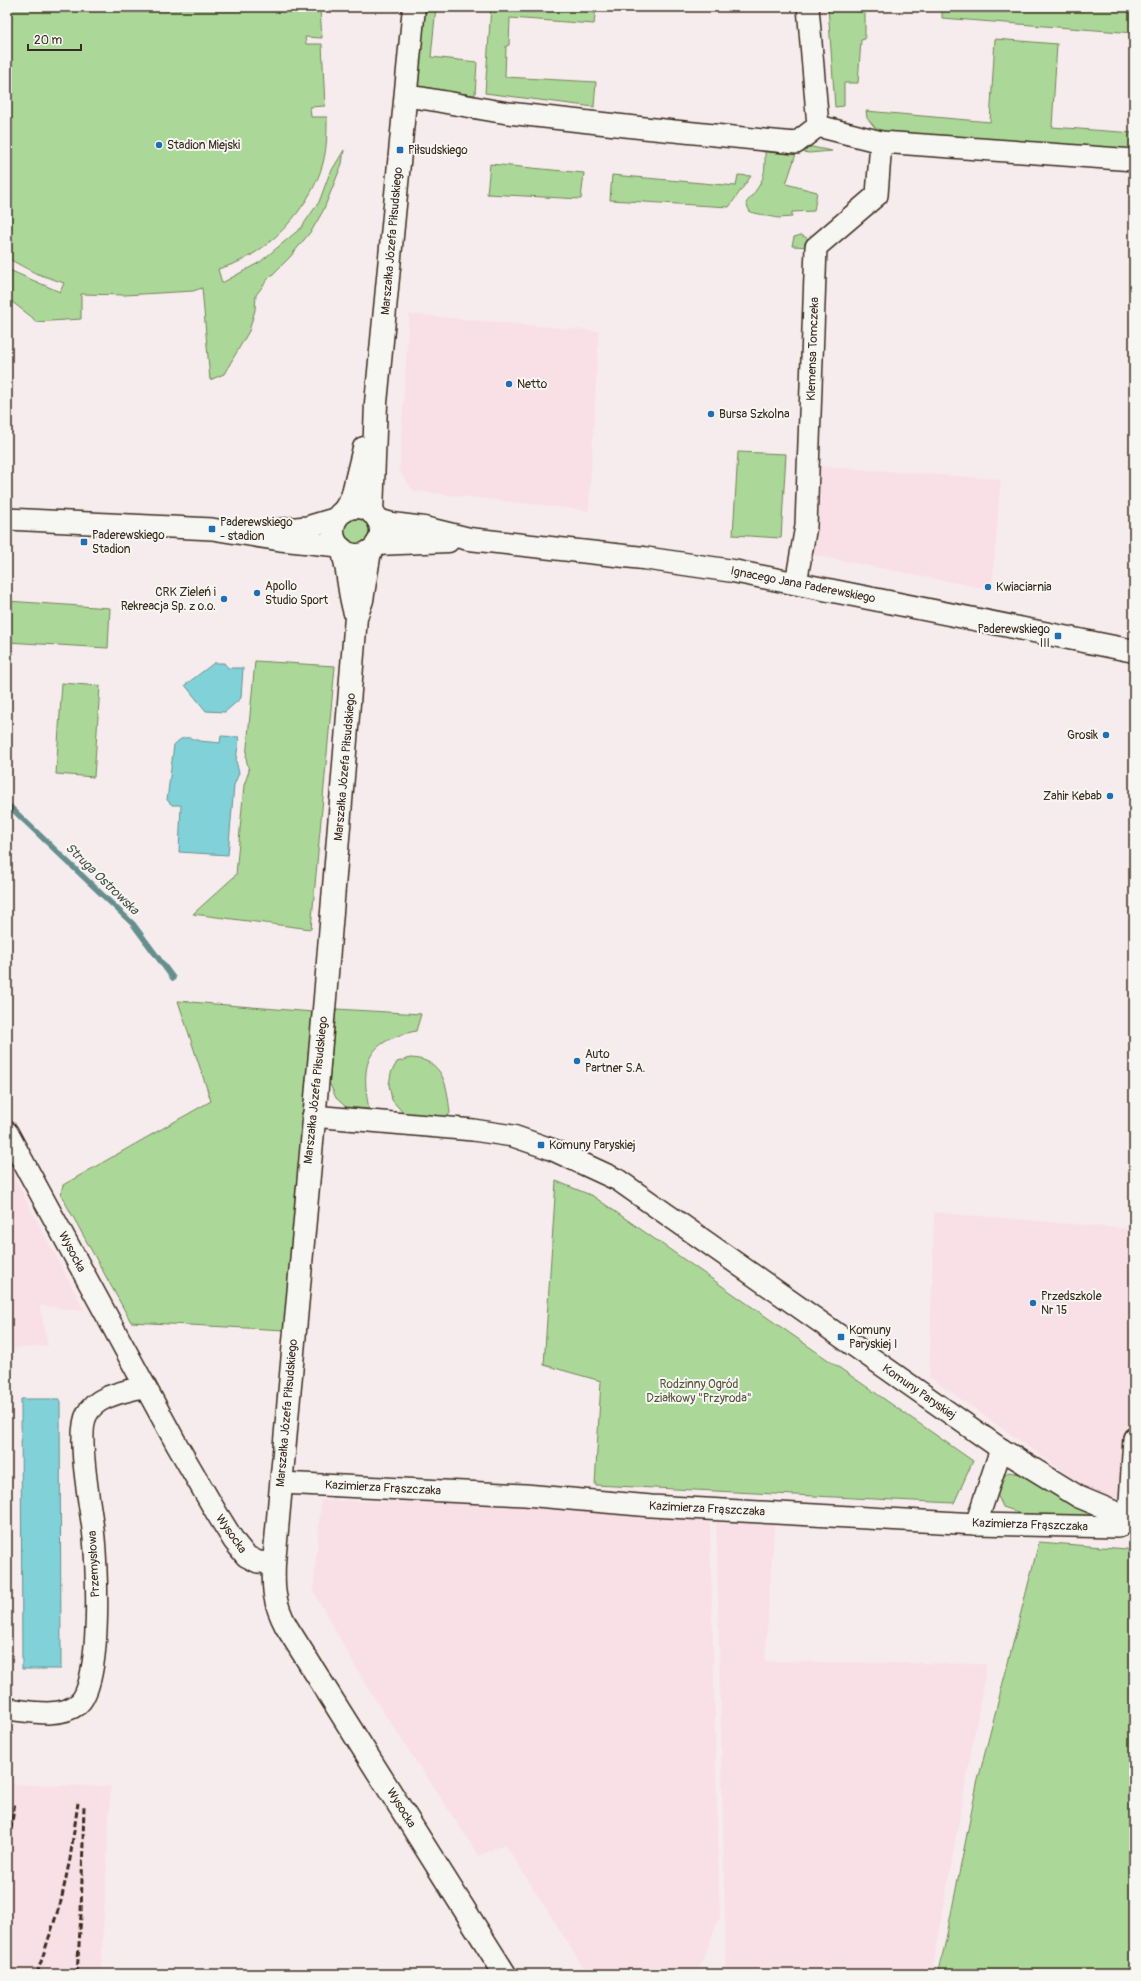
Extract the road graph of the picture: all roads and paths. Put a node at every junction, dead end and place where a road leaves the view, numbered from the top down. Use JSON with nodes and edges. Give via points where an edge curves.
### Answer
{"nodes":[{"id":1,"x":414,"y":7,"type":"edge"},
{"id":2,"x":808,"y":7,"type":"edge"},
{"id":3,"x":406,"y":96,"type":"junction"},
{"id":4,"x":818,"y":126,"type":"junction"},
{"id":5,"x":881,"y":142,"type":"junction"},
{"id":6,"x":1134,"y":160,"type":"edge"},
{"id":7,"x":376,"y":403,"type":"junction"},
{"id":8,"x":341,"y":515,"type":"junction"},
{"id":9,"x":375,"y":516,"type":"junction"},
{"id":10,"x":7,"y":519,"type":"edge"},
{"id":11,"x":233,"y":532,"type":"junction"},
{"id":12,"x":469,"y":539,"type":"junction"},
{"id":13,"x":374,"y":547,"type":"junction"},
{"id":14,"x":340,"y":548,"type":"junction"},
{"id":15,"x":796,"y":583,"type":"junction"},
{"id":16,"x":356,"y":617,"type":"junction"},
{"id":17,"x":1134,"y":651,"type":"edge"},
{"id":18,"x":313,"y":1116,"type":"junction"},
{"id":19,"x":7,"y":1132,"type":"edge"},
{"id":20,"x":145,"y":1386,"type":"junction"},
{"id":21,"x":1134,"y":1438,"type":"edge"},
{"id":22,"x":1001,"y":1449,"type":"junction"},
{"id":23,"x":281,"y":1483,"type":"junction"},
{"id":24,"x":1132,"y":1519,"type":"edge"},
{"id":25,"x":976,"y":1524,"type":"junction"},
{"id":26,"x":274,"y":1563,"type":"junction"},
{"id":27,"x":7,"y":1709,"type":"edge"},
{"id":28,"x":505,"y":1974,"type":"edge"}],
"edges":[{"from":1,"to":3,"type":"street","name":"Marszałka Józefa Piłsudskiego"},
{"from":2,"to":4,"type":"street"},
{"from":3,"to":4,"type":"street","via":[[429,98],[479,109],[605,125],[796,143]]},
{"from":3,"to":7,"type":"street","name":"Marszałka Józefa Piłsudskiego"},
{"from":4,"to":5,"type":"street"},
{"from":5,"to":6,"type":"street"},
{"from":5,"to":15,"type":"street","name":"Klemensa Tomczeka","via":[[877,194],[816,247],[806,526]]},
{"from":7,"to":8,"type":"street","name":"Marszałka Józefa Piłsudskiego","via":[[352,496]]},
{"from":7,"to":9,"type":"street","name":"Marszałka Józefa Piłsudskiego"},
{"from":8,"to":9,"type":"street","via":[[358,508]]},
{"from":8,"to":11,"type":"street","via":[[307,527]]},
{"from":8,"to":14,"type":"street","via":[[334,532]]},
{"from":9,"to":12,"type":"street","via":[[392,524],[424,528]]},
{"from":9,"to":13,"type":"street","via":[[381,530]]},
{"from":10,"to":11,"type":"street"},
{"from":11,"to":14,"type":"street"},
{"from":12,"to":13,"type":"street"},
{"from":12,"to":15,"type":"street","name":"Ignacego Jana Paderewskiego","via":[[661,560]]},
{"from":13,"to":14,"type":"street","via":[[356,555]]},
{"from":13,"to":16,"type":"street"},
{"from":14,"to":16,"type":"street","via":[[348,567],[350,598]]},
{"from":15,"to":17,"type":"street","name":"Ignacego Jana Paderewskiego"},
{"from":16,"to":18,"type":"street","name":"Marszałka Józefa Piłsudskiego","via":[[327,982]]},
{"from":18,"to":22,"type":"street","name":"Komuny Paryskiej","via":[[513,1136],[551,1149],[618,1180]]},
{"from":18,"to":23,"type":"street","name":"Marszałka Józefa Piłsudskiego"},
{"from":19,"to":20,"type":"street","name":"Wysocka"},
{"from":20,"to":26,"type":"street","name":"Wysocka","via":[[234,1541],[246,1556],[258,1562]]},
{"from":20,"to":27,"type":"street","name":"Przemysłowa","via":[[96,1402],[86,1415],[82,1439],[97,1570],[95,1644],[92,1677],[87,1693],[78,1704],[63,1711]]},
{"from":21,"to":24,"type":"street"},
{"from":22,"to":24,"type":"street","name":"Komuny Paryskiej","via":[[1079,1497]]},
{"from":22,"to":25,"type":"street"},
{"from":23,"to":25,"type":"street","name":"Kazimierza Frąszczaka","via":[[525,1495],[651,1506]]},
{"from":23,"to":26,"type":"street","name":"Marszałka Józefa Piłsudskiego"},
{"from":24,"to":25,"type":"street","name":"Kazimierza Frąszczaka","via":[[1118,1527]]},
{"from":26,"to":28,"type":"street","name":"Wysocka","via":[[275,1601],[286,1626]]}]}
